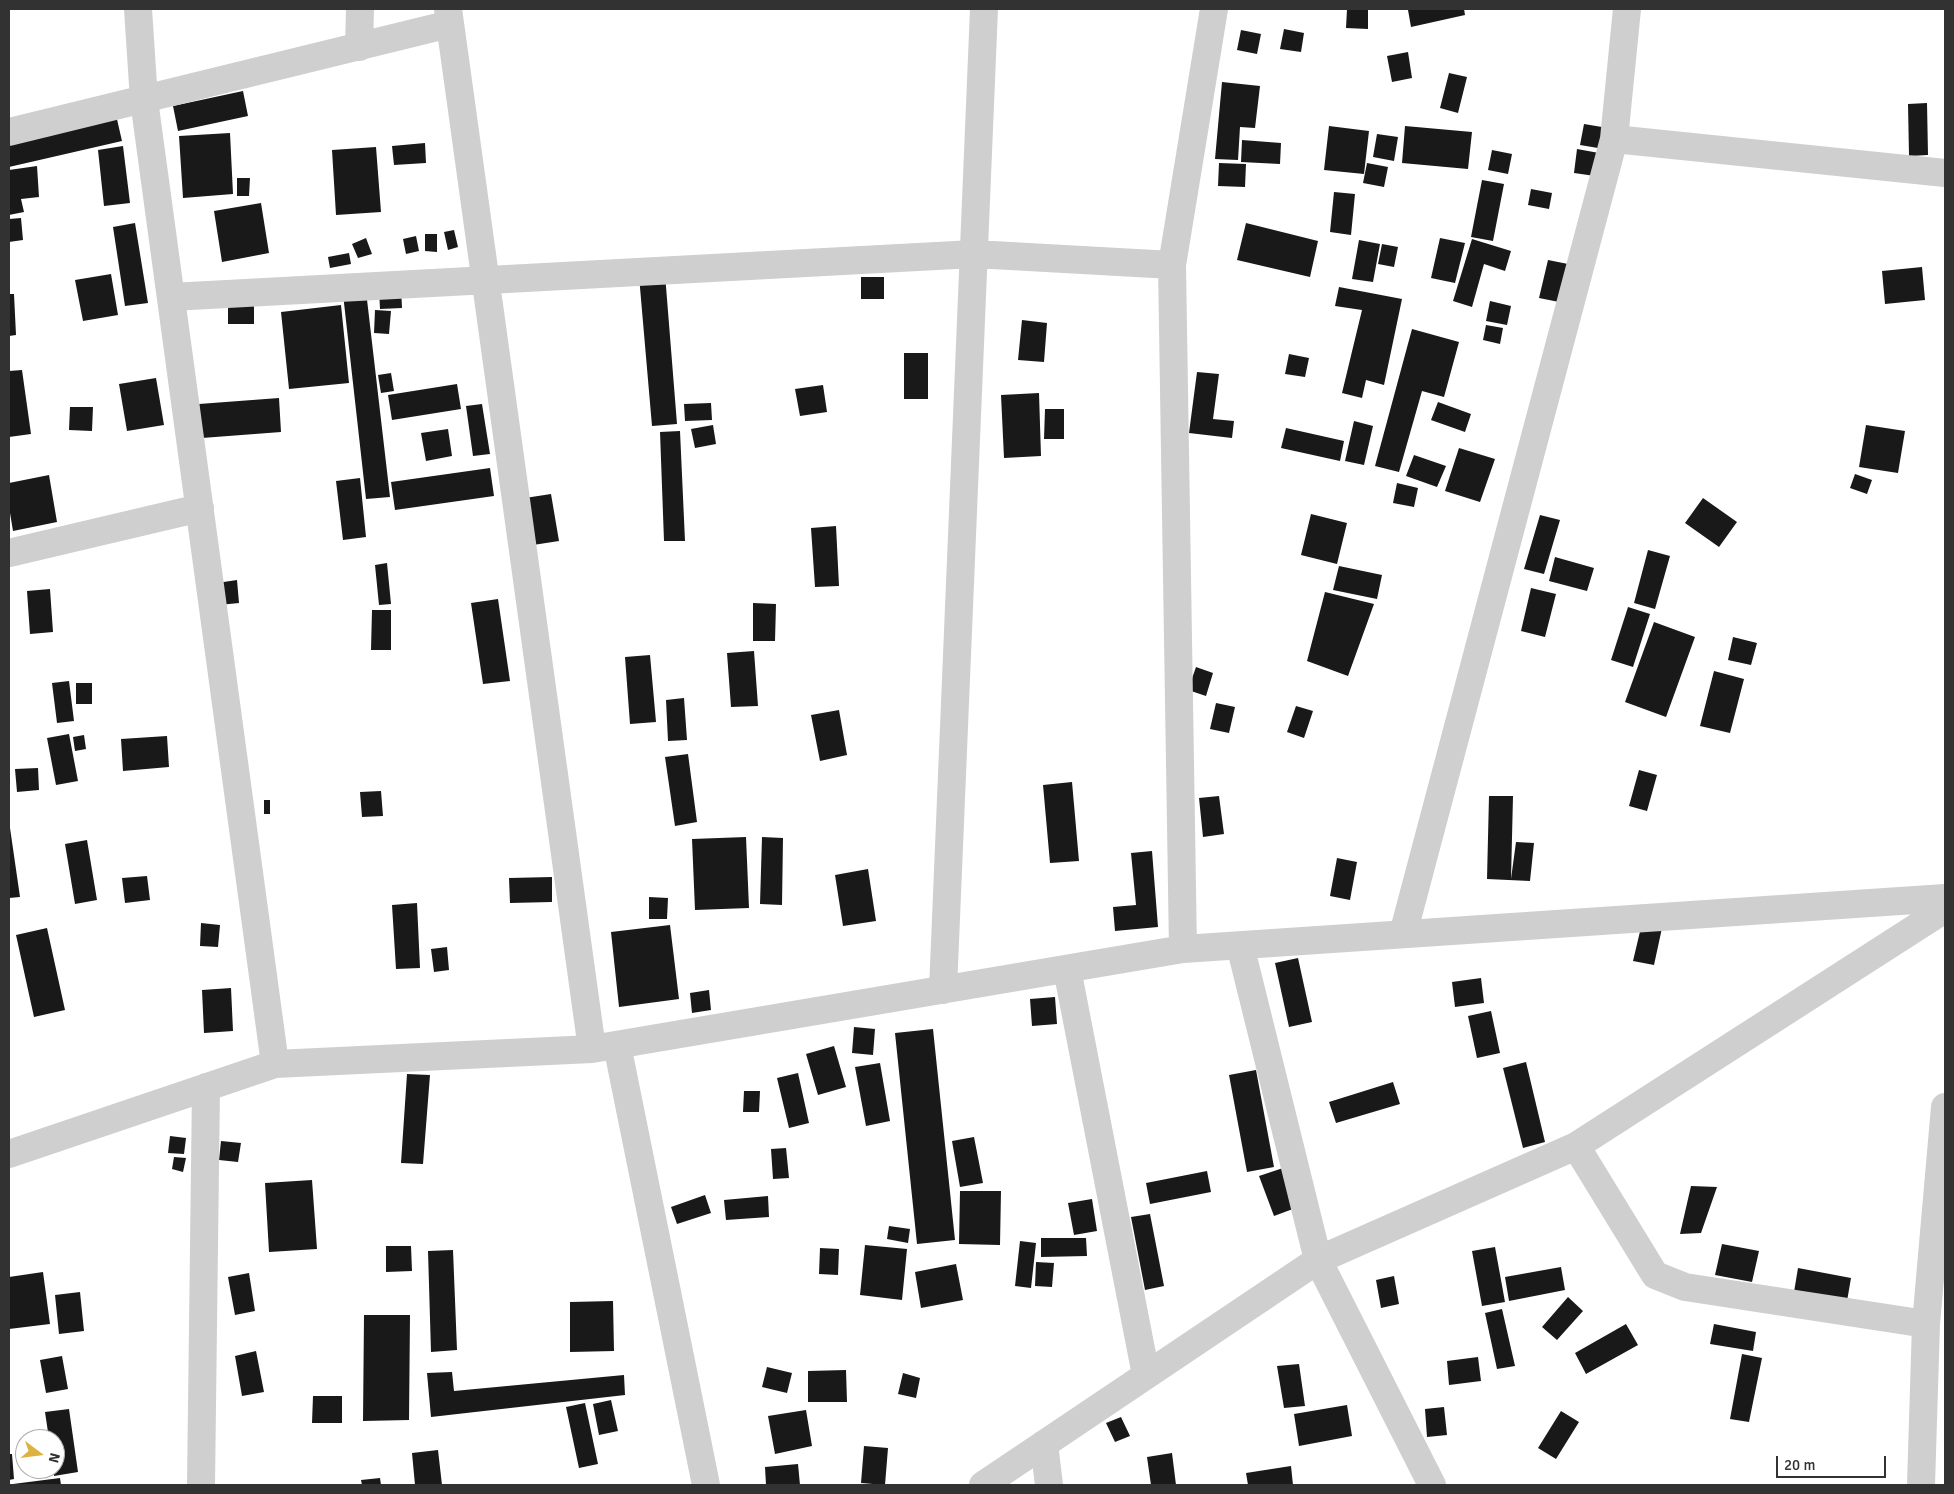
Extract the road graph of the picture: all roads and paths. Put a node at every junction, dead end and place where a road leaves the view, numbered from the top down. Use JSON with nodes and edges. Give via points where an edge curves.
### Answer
{"nodes":[{"id":1,"x":138,"y":9,"type":"edge"},
{"id":2,"x":360,"y":9,"type":"edge"},
{"id":3,"x":984,"y":9,"type":"edge"},
{"id":4,"x":1214,"y":9,"type":"edge"},
{"id":5,"x":1627,"y":9,"type":"edge"},
{"id":6,"x":449,"y":16,"type":"edge"},
{"id":7,"x":360,"y":47,"type":"junction"},
{"id":8,"x":144,"y":100,"type":"junction"},
{"id":9,"x":9,"y":132,"type":"edge"},
{"id":10,"x":1614,"y":139,"type":"junction"},
{"id":11,"x":1945,"y":174,"type":"edge"},
{"id":12,"x":974,"y":254,"type":"junction"},
{"id":13,"x":1172,"y":265,"type":"junction"},
{"id":14,"x":485,"y":280,"type":"junction"},
{"id":15,"x":171,"y":297,"type":"junction"},
{"id":16,"x":200,"y":508,"type":"junction"},
{"id":17,"x":9,"y":553,"type":"edge"},
{"id":18,"x":1945,"y":898,"type":"edge"},
{"id":19,"x":1945,"y":909,"type":"edge"},
{"id":20,"x":1403,"y":934,"type":"junction"},
{"id":21,"x":1240,"y":945,"type":"junction"},
{"id":22,"x":1183,"y":949,"type":"junction"},
{"id":23,"x":1067,"y":969,"type":"junction"},
{"id":24,"x":943,"y":990,"type":"junction"},
{"id":25,"x":604,"y":1046,"type":"junction"},
{"id":26,"x":275,"y":1064,"type":"junction"},
{"id":27,"x":206,"y":1087,"type":"junction"},
{"id":28,"x":1945,"y":1107,"type":"edge"},
{"id":29,"x":1576,"y":1146,"type":"junction"},
{"id":30,"x":9,"y":1154,"type":"edge"},
{"id":31,"x":1318,"y":1260,"type":"junction"},
{"id":32,"x":1926,"y":1324,"type":"junction"},
{"id":33,"x":1146,"y":1375,"type":"junction"},
{"id":34,"x":1044,"y":1444,"type":"junction"},
{"id":35,"x":202,"y":1485,"type":"edge"},
{"id":36,"x":706,"y":1485,"type":"edge"},
{"id":37,"x":983,"y":1485,"type":"edge"},
{"id":38,"x":1049,"y":1485,"type":"edge"},
{"id":39,"x":1432,"y":1485,"type":"edge"},
{"id":40,"x":1921,"y":1485,"type":"edge"}],
"edges":[{"from":1,"to":8,"type":"street"},
{"from":2,"to":7,"type":"street"},
{"from":3,"to":12,"type":"street"},
{"from":4,"to":13,"type":"street"},
{"from":5,"to":10,"type":"street"},
{"from":6,"to":7,"type":"street"},
{"from":6,"to":14,"type":"street"},
{"from":7,"to":8,"type":"street"},
{"from":8,"to":9,"type":"street"},
{"from":8,"to":15,"type":"street"},
{"from":10,"to":11,"type":"street"},
{"from":10,"to":20,"type":"street"},
{"from":12,"to":13,"type":"street"},
{"from":12,"to":14,"type":"street"},
{"from":12,"to":24,"type":"street"},
{"from":13,"to":22,"type":"street"},
{"from":14,"to":15,"type":"street"},
{"from":14,"to":25,"type":"street"},
{"from":15,"to":16,"type":"street"},
{"from":16,"to":17,"type":"street"},
{"from":16,"to":26,"type":"street"},
{"from":18,"to":20,"type":"street"},
{"from":19,"to":29,"type":"street"},
{"from":20,"to":21,"type":"street"},
{"from":21,"to":22,"type":"street"},
{"from":21,"to":31,"type":"street"},
{"from":22,"to":23,"type":"street"},
{"from":23,"to":24,"type":"street"},
{"from":23,"to":33,"type":"street"},
{"from":24,"to":25,"type":"street"},
{"from":25,"to":26,"type":"street"},
{"from":25,"to":36,"type":"street"},
{"from":26,"to":27,"type":"street"},
{"from":27,"to":30,"type":"street"},
{"from":27,"to":35,"type":"street"},
{"from":28,"to":32,"type":"street"},
{"from":29,"to":31,"type":"street"},
{"from":29,"to":32,"type":"street","via":[[1655,1275],[1685,1287]]},
{"from":31,"to":33,"type":"street"},
{"from":31,"to":39,"type":"street"},
{"from":32,"to":40,"type":"street"},
{"from":33,"to":34,"type":"street"},
{"from":34,"to":37,"type":"street"},
{"from":34,"to":38,"type":"street"}]}
